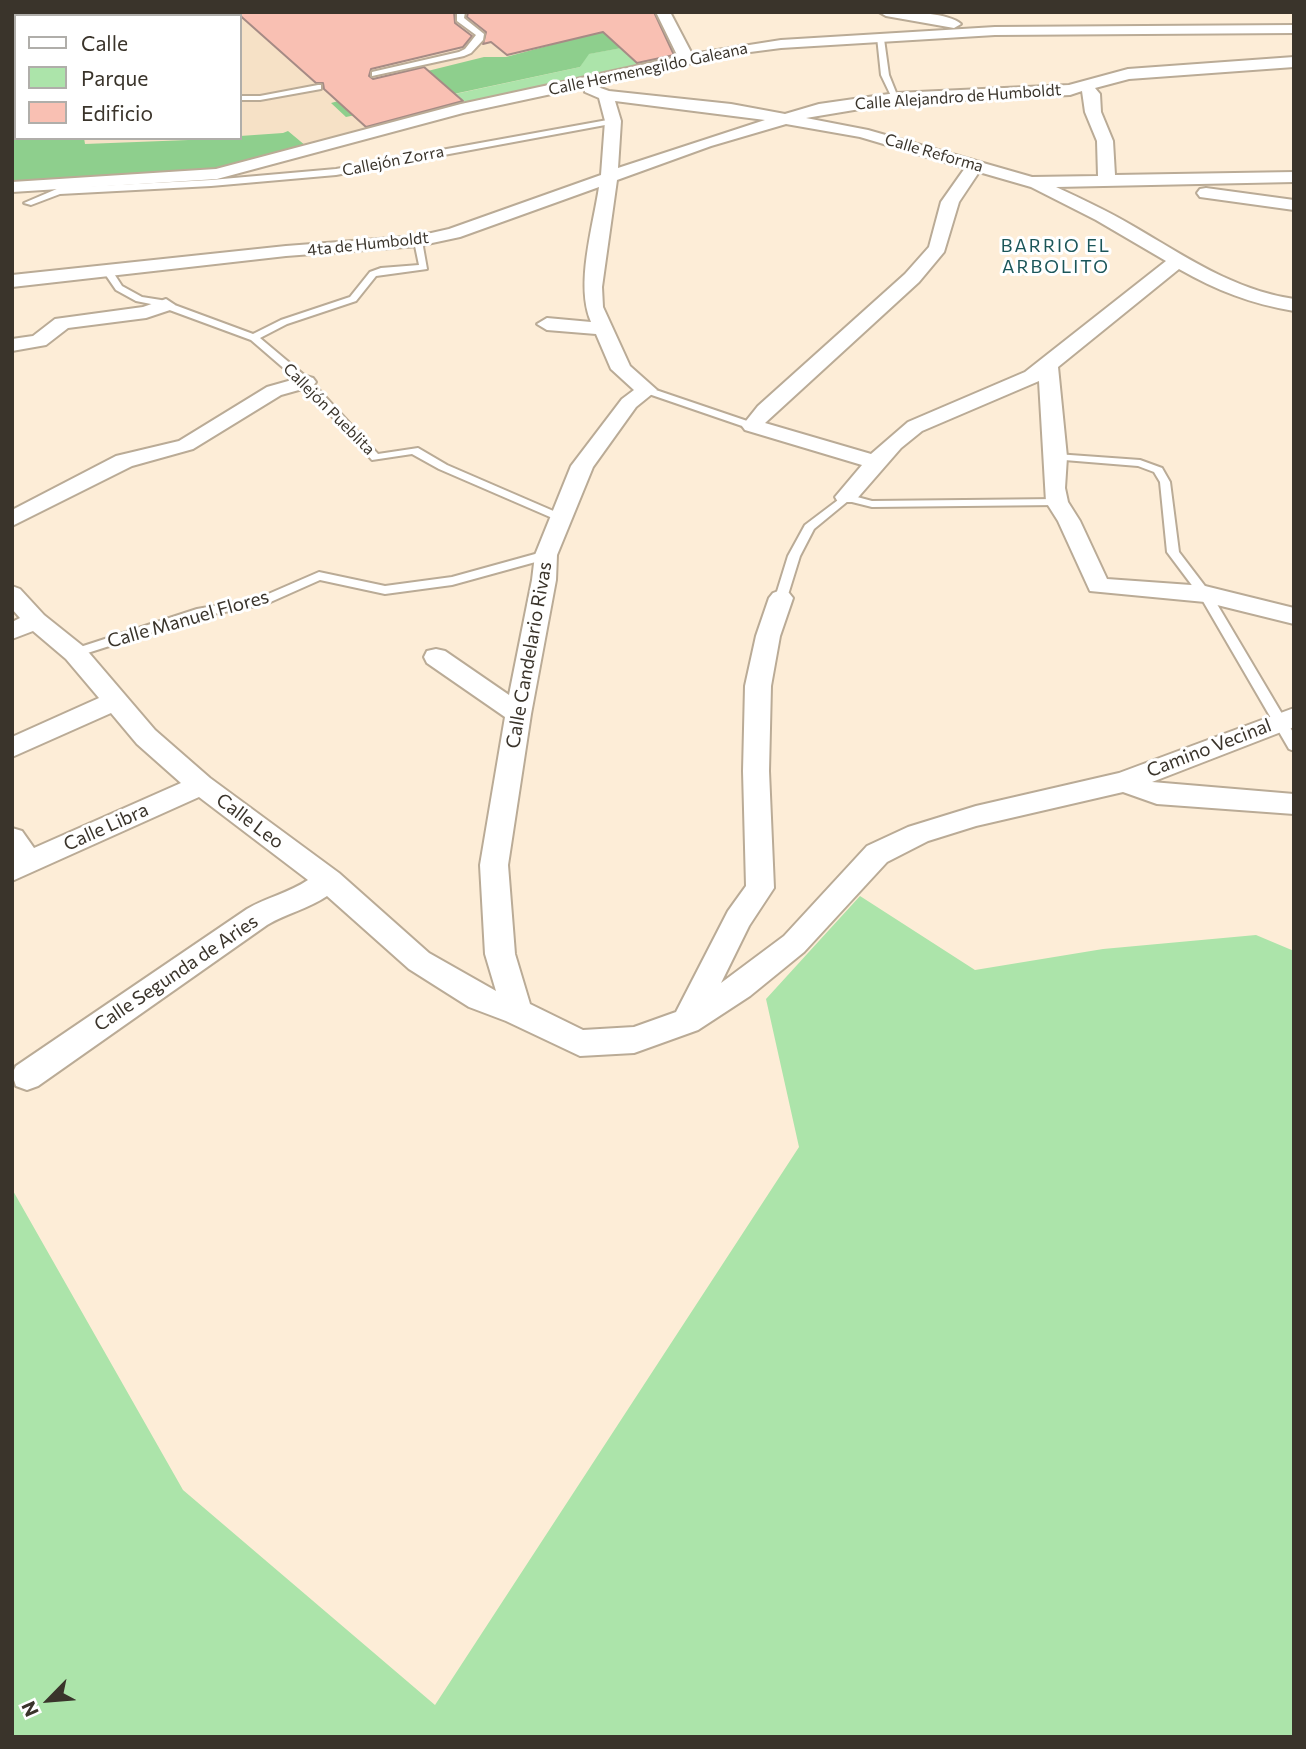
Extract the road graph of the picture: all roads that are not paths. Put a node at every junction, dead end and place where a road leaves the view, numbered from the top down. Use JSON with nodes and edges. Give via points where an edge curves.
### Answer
{"nodes":[{"id":1,"x":461,"y":12,"type":"edge"},
{"id":2,"x":663,"y":12,"type":"edge"},
{"id":3,"x":886,"y":12,"type":"edge"},
{"id":4,"x":1294,"y":29,"type":"edge"},
{"id":5,"x":995,"y":31,"type":"junction"},
{"id":6,"x":880,"y":39,"type":"junction"},
{"id":7,"x":687,"y":59,"type":"junction"},
{"id":8,"x":1294,"y":61,"type":"edge"},
{"id":9,"x":376,"y":74,"type":"dead end"},
{"id":10,"x":578,"y":83,"type":"junction"},
{"id":11,"x":1086,"y":86,"type":"junction"},
{"id":12,"x":318,"y":87,"type":"dead end"},
{"id":13,"x":606,"y":95,"type":"junction"},
{"id":14,"x":242,"y":98,"type":"edge"},
{"id":15,"x":896,"y":98,"type":"junction"},
{"id":16,"x":791,"y":119,"type":"junction"},
{"id":17,"x":613,"y":121,"type":"junction"},
{"id":18,"x":976,"y":165,"type":"junction"},
{"id":19,"x":1294,"y":177,"type":"edge"},
{"id":20,"x":609,"y":178,"type":"junction"},
{"id":21,"x":1107,"y":180,"type":"junction"},
{"id":22,"x":1148,"y":180,"type":"junction"},
{"id":23,"x":172,"y":182,"type":"junction"},
{"id":24,"x":1031,"y":182,"type":"junction"},
{"id":25,"x":12,"y":187,"type":"edge"},
{"id":26,"x":28,"y":202,"type":"dead end"},
{"id":27,"x":1294,"y":205,"type":"edge"},
{"id":28,"x":418,"y":241,"type":"junction"},
{"id":29,"x":1177,"y":262,"type":"junction"},
{"id":30,"x":108,"y":271,"type":"junction"},
{"id":31,"x":12,"y":281,"type":"edge"},
{"id":32,"x":166,"y":305,"type":"junction"},
{"id":33,"x":1294,"y":305,"type":"edge"},
{"id":34,"x":547,"y":324,"type":"dead end"},
{"id":35,"x":604,"y":329,"type":"junction"},
{"id":36,"x":254,"y":338,"type":"junction"},
{"id":37,"x":12,"y":345,"type":"edge"},
{"id":38,"x":1048,"y":368,"type":"junction"},
{"id":39,"x":306,"y":382,"type":"junction"},
{"id":40,"x":647,"y":390,"type":"junction"},
{"id":41,"x":752,"y":426,"type":"junction"},
{"id":42,"x":1056,"y":457,"type":"junction"},
{"id":43,"x":877,"y":463,"type":"junction"},
{"id":44,"x":846,"y":497,"type":"junction"},
{"id":45,"x":1057,"y":502,"type":"junction"},
{"id":46,"x":561,"y":518,"type":"junction"},
{"id":47,"x":12,"y":519,"type":"edge"},
{"id":48,"x":546,"y":555,"type":"junction"},
{"id":49,"x":12,"y":594,"type":"edge"},
{"id":50,"x":1205,"y":594,"type":"junction"},
{"id":51,"x":781,"y":598,"type":"joint"},
{"id":52,"x":1294,"y":616,"type":"edge"},
{"id":53,"x":24,"y":626,"type":"edge"},
{"id":54,"x":75,"y":653,"type":"junction"},
{"id":55,"x":436,"y":657,"type":"dead end"},
{"id":56,"x":115,"y":701,"type":"junction"},
{"id":57,"x":518,"y":714,"type":"junction"},
{"id":58,"x":1287,"y":719,"type":"edge"},
{"id":59,"x":1294,"y":746,"type":"edge"},
{"id":60,"x":12,"y":748,"type":"edge"},
{"id":61,"x":1124,"y":782,"type":"junction"},
{"id":62,"x":201,"y":785,"type":"junction"},
{"id":63,"x":1294,"y":804,"type":"edge"},
{"id":64,"x":12,"y":838,"type":"edge"},
{"id":65,"x":20,"y":866,"type":"edge"},
{"id":66,"x":329,"y":881,"type":"junction"},
{"id":67,"x":517,"y":1012,"type":"junction"},
{"id":68,"x":687,"y":1021,"type":"junction"},
{"id":69,"x":27,"y":1076,"type":"dead end"}],
"edges":[{"from":1,"to":9,"type":"lane","via":[[460,19],[480,34],[468,51]]},
{"from":2,"to":7,"type":"street"},
{"from":3,"to":5,"type":"street"},
{"from":4,"to":5,"type":"street","name":"Calle Hermenegildo Galeana","via":[[1099,36]]},
{"from":5,"to":6,"type":"street","name":"Calle Hermenegildo Galeana"},
{"from":6,"to":7,"type":"street","name":"Calle Hermenegildo Galeana","via":[[781,44]]},
{"from":6,"to":15,"type":"lane","via":[[886,75]]},
{"from":7,"to":10,"type":"street","name":"Calle Hermenegildo Galeana"},
{"from":8,"to":11,"type":"street","name":"Calle Alejandro de Humboldt","via":[[1124,69]]},
{"from":10,"to":13,"type":"street","name":"Calle Reforma"},
{"from":10,"to":23,"type":"street","name":"Calle Hermenegildo Galeana"},
{"from":11,"to":15,"type":"street","name":"Calle Alejandro de Humboldt"},
{"from":11,"to":21,"type":"street","via":[[1105,141]]},
{"from":12,"to":14,"type":"lane"},
{"from":13,"to":16,"type":"street","name":"Calle Reforma"},
{"from":13,"to":17,"type":"street"},
{"from":15,"to":16,"type":"street","name":"Calle Alejandro de Humboldt","via":[[819,109]]},
{"from":16,"to":18,"type":"street","name":"Calle Reforma","via":[[862,133]]},
{"from":16,"to":20,"type":"street","name":"4ta de Humboldt","via":[[705,143]]},
{"from":17,"to":20,"type":"street"},
{"from":17,"to":23,"type":"lane","name":"Callejón Zorra","via":[[336,172]]},
{"from":18,"to":24,"type":"street","name":"Calle Reforma"},
{"from":18,"to":41,"type":"street","via":[[950,202],[938,248],[912,278]]},
{"from":19,"to":22,"type":"street","name":"Calle Reforma"},
{"from":20,"to":28,"type":"street","name":"4ta de Humboldt","via":[[454,233]]},
{"from":20,"to":35,"type":"street","via":[[593,288],[594,307]]},
{"from":21,"to":22,"type":"street","name":"Calle Reforma"},
{"from":21,"to":24,"type":"street","name":"Calle Reforma"},
{"from":22,"to":27,"type":"street","via":[[1191,191]]},
{"from":23,"to":25,"type":"street","name":"Calle Hermenegildo Galeana"},
{"from":23,"to":26,"type":"lane","name":"Callejón Zorra","via":[[59,191]]},
{"from":24,"to":29,"type":"street","via":[[1125,228]]},
{"from":28,"to":30,"type":"street","name":"4ta de Humboldt"},
{"from":28,"to":36,"type":"lane","via":[[424,267],[373,274],[353,299],[284,322]]},
{"from":29,"to":33,"type":"street","via":[[1237,293]]},
{"from":29,"to":38,"type":"street"},
{"from":30,"to":31,"type":"street","name":"4ta de Humboldt"},
{"from":30,"to":32,"type":"lane","name":"Callejón Pueblita","via":[[118,288]]},
{"from":32,"to":36,"type":"lane","name":"Callejón Pueblita"},
{"from":32,"to":37,"type":"street","via":[[62,323],[38,341]]},
{"from":34,"to":35,"type":"street"},
{"from":35,"to":40,"type":"street","via":[[621,369]]},
{"from":36,"to":39,"type":"lane","name":"Callejón Pueblita"},
{"from":38,"to":42,"type":"street"},
{"from":38,"to":43,"type":"street","via":[[926,420],[902,436]]},
{"from":39,"to":46,"type":"lane","name":"Callejón Pueblita","via":[[376,458],[414,450]]},
{"from":39,"to":47,"type":"street","via":[[274,391],[212,432],[124,461]]},
{"from":40,"to":41,"type":"lane"},
{"from":40,"to":46,"type":"street","name":"Calle Candelario Rivas","via":[[629,403],[582,466]]},
{"from":41,"to":43,"type":"street"},
{"from":42,"to":45,"type":"street"},
{"from":42,"to":50,"type":"lane","via":[[1140,463],[1158,470],[1165,482],[1173,552]]},
{"from":43,"to":44,"type":"street"},
{"from":44,"to":45,"type":"lane","via":[[872,504]]},
{"from":44,"to":51,"type":"lane","via":[[808,527]]},
{"from":45,"to":50,"type":"street","via":[[1098,586]]},
{"from":46,"to":48,"type":"street","name":"Calle Candelario Rivas"},
{"from":48,"to":54,"type":"lane","name":"Calle Manuel Flores","via":[[452,581],[385,590],[319,576],[262,601],[201,612]]},
{"from":48,"to":57,"type":"street","name":"Calle Candelario Rivas"},
{"from":49,"to":53,"type":"street","name":"Calle Leo"},
{"from":50,"to":52,"type":"street"},
{"from":50,"to":58,"type":"lane"},
{"from":51,"to":68,"type":"street","via":[[758,686],[760,888],[738,919]]},
{"from":53,"to":54,"type":"street","name":"Calle Leo"},
{"from":54,"to":56,"type":"street","name":"Calle Leo"},
{"from":55,"to":57,"type":"street"},
{"from":56,"to":60,"type":"street"},
{"from":56,"to":62,"type":"street","name":"Calle Leo","via":[[146,737]]},
{"from":57,"to":67,"type":"street","name":"Calle Candelario Rivas","via":[[494,865],[500,954]]},
{"from":58,"to":59,"type":"lane"},
{"from":58,"to":61,"type":"street","name":"Camino Vecinal"},
{"from":61,"to":63,"type":"street","via":[[1157,794]]},
{"from":61,"to":68,"type":"street","name":"Camino Vecinal","via":[[976,816],[918,834],[877,854],[794,944]]},
{"from":62,"to":65,"type":"street","name":"Calle Libra"},
{"from":62,"to":66,"type":"street","name":"Calle Leo"},
{"from":64,"to":65,"type":"street"},
{"from":66,"to":67,"type":"street","name":"Calle Leo","via":[[419,961],[480,998]]},
{"from":66,"to":69,"type":"street","name":"Calle Segunda de Aries","via":[[301,899],[257,917]]},
{"from":67,"to":68,"type":"street","name":"Calle Leo","via":[[580,1043],[634,1040]]}]}
